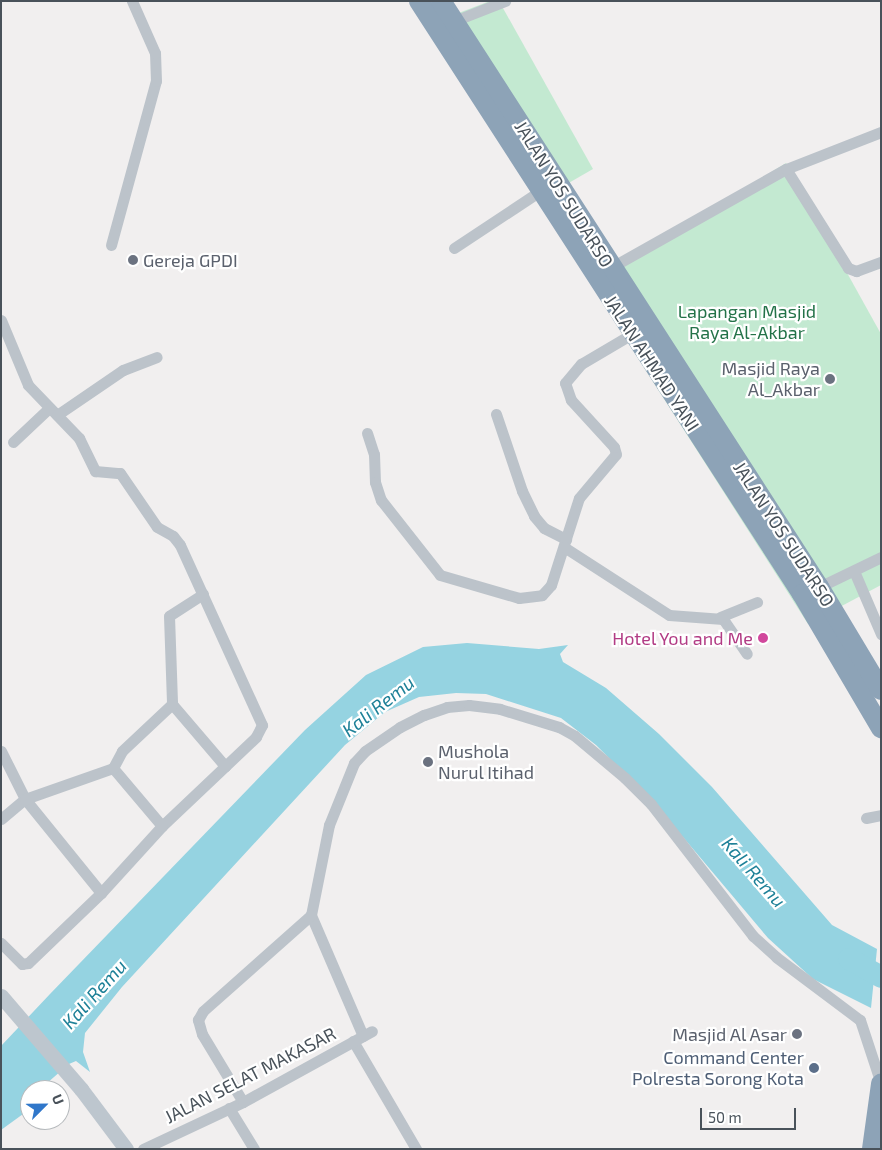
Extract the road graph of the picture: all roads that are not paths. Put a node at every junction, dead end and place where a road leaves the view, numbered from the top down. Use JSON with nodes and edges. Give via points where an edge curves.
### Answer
{"nodes":[{"id":1,"x":132,"y":1,"type":"edge"},
{"id":2,"x":419,"y":1,"type":"edge"},
{"id":3,"x":442,"y":1,"type":"edge"},
{"id":4,"x":505,"y":1,"type":"edge"},
{"id":5,"x":454,"y":21,"type":"junction"},
{"id":6,"x":498,"y":89,"type":"junction"},
{"id":7,"x":480,"y":99,"type":"junction"},
{"id":8,"x":881,"y":132,"type":"edge"},
{"id":9,"x":786,"y":169,"type":"junction"},
{"id":10,"x":540,"y":191,"type":"junction"},
{"id":11,"x":111,"y":245,"type":"dead end"},
{"id":12,"x":454,"y":248,"type":"dead end"},
{"id":13,"x":881,"y":262,"type":"edge"},
{"id":14,"x":610,"y":268,"type":"junction"},
{"id":15,"x":1,"y":320,"type":"edge"},
{"id":16,"x":632,"y":334,"type":"junction"},
{"id":17,"x":4,"y":335,"type":"edge"},
{"id":18,"x":157,"y":357,"type":"dead end"},
{"id":19,"x":53,"y":412,"type":"junction"},
{"id":20,"x":496,"y":414,"type":"dead end"},
{"id":21,"x":367,"y":433,"type":"dead end"},
{"id":22,"x":13,"y":442,"type":"dead end"},
{"id":23,"x":565,"y":543,"type":"junction"},
{"id":24,"x":881,"y":557,"type":"edge"},
{"id":25,"x":854,"y":571,"type":"junction"},
{"id":26,"x":819,"y":587,"type":"junction"},
{"id":27,"x":203,"y":594,"type":"junction"},
{"id":28,"x":757,"y":602,"type":"dead end"},
{"id":29,"x":720,"y":617,"type":"junction"},
{"id":30,"x":881,"y":634,"type":"edge"},
{"id":31,"x":747,"y":654,"type":"dead end"},
{"id":32,"x":881,"y":690,"type":"edge"},
{"id":33,"x":172,"y":704,"type":"junction"},
{"id":34,"x":881,"y":728,"type":"edge"},
{"id":35,"x":1,"y":751,"type":"edge"},
{"id":36,"x":225,"y":766,"type":"junction"},
{"id":37,"x":113,"y":768,"type":"junction"},
{"id":38,"x":25,"y":799,"type":"junction"},
{"id":39,"x":881,"y":814,"type":"edge"},
{"id":40,"x":866,"y":818,"type":"dead end"},
{"id":41,"x":1,"y":819,"type":"edge"},
{"id":42,"x":162,"y":826,"type":"junction"},
{"id":43,"x":100,"y":893,"type":"junction"},
{"id":44,"x":311,"y":915,"type":"junction"},
{"id":45,"x":1,"y":943,"type":"edge"},
{"id":46,"x":2,"y":996,"type":"edge"},
{"id":47,"x":363,"y":1036,"type":"junction"},
{"id":48,"x":881,"y":1084,"type":"edge"},
{"id":49,"x":243,"y":1102,"type":"junction"},
{"id":50,"x":229,"y":1108,"type":"junction"},
{"id":51,"x":126,"y":1149,"type":"edge"},
{"id":52,"x":143,"y":1149,"type":"edge"},
{"id":53,"x":254,"y":1149,"type":"edge"},
{"id":54,"x":416,"y":1149,"type":"edge"},
{"id":55,"x":872,"y":1149,"type":"edge"}],
"edges":[{"from":1,"to":11,"type":"street","via":[[155,53],[156,81]]},
{"from":2,"to":7,"type":"highway","name":"JALAN AHMAD YANI"},
{"from":3,"to":5,"type":"highway","name":"JALAN YOS SUDARSO"},
{"from":4,"to":5,"type":"street"},
{"from":5,"to":6,"type":"highway","name":"JALAN YOS SUDARSO"},
{"from":6,"to":7,"type":"highway"},
{"from":6,"to":14,"type":"highway","name":"JALAN YOS SUDARSO"},
{"from":7,"to":10,"type":"highway","name":"JALAN AHMAD YANI"},
{"from":8,"to":9,"type":"street"},
{"from":9,"to":13,"type":"street","via":[[848,268],[856,271]]},
{"from":9,"to":14,"type":"street"},
{"from":10,"to":12,"type":"street"},
{"from":10,"to":16,"type":"highway","name":"JALAN AHMAD YANI"},
{"from":14,"to":26,"type":"highway","name":"JALAN YOS SUDARSO"},
{"from":15,"to":17,"type":"street"},
{"from":16,"to":23,"type":"street","via":[[572,370],[564,383],[571,400],[616,452],[578,498]]},
{"from":16,"to":34,"type":"highway","name":"JALAN AHMAD YANI","via":[[802,594]]},
{"from":17,"to":19,"type":"street","via":[[28,385]]},
{"from":18,"to":19,"type":"street","via":[[123,370]]},
{"from":19,"to":22,"type":"street"},
{"from":19,"to":27,"type":"street","via":[[78,438],[95,471],[120,473],[157,527],[177,540]]},
{"from":20,"to":23,"type":"street","via":[[522,491],[534,516]]},
{"from":21,"to":23,"type":"street","via":[[374,454],[375,482],[381,500],[440,575],[519,598],[542,595],[551,585]]},
{"from":23,"to":29,"type":"street","via":[[669,615]]},
{"from":24,"to":25,"type":"street"},
{"from":25,"to":26,"type":"street"},
{"from":25,"to":30,"type":"street"},
{"from":26,"to":32,"type":"highway","name":"JALAN YOS SUDARSO"},
{"from":27,"to":33,"type":"street","via":[[169,616]]},
{"from":27,"to":36,"type":"street","via":[[262,725],[256,737]]},
{"from":28,"to":29,"type":"street"},
{"from":29,"to":31,"type":"street","via":[[729,624]]},
{"from":33,"to":36,"type":"street"},
{"from":33,"to":37,"type":"street","via":[[122,750]]},
{"from":35,"to":38,"type":"street"},
{"from":36,"to":42,"type":"street"},
{"from":37,"to":38,"type":"street"},
{"from":37,"to":42,"type":"street"},
{"from":38,"to":41,"type":"street"},
{"from":38,"to":43,"type":"street"},
{"from":39,"to":40,"type":"street"},
{"from":42,"to":43,"type":"street"},
{"from":43,"to":45,"type":"street","via":[[26,964],[22,964]]},
{"from":44,"to":47,"type":"street"},
{"from":44,"to":48,"type":"street","via":[[329,826],[354,763],[365,751],[400,727],[447,707],[469,705],[528,716],[575,736],[625,778],[651,804],[753,936],[860,1020]]},
{"from":44,"to":49,"type":"street","via":[[203,1011],[198,1020],[202,1034]]},
{"from":46,"to":51,"type":"main road","via":[[81,1089]]},
{"from":47,"to":49,"type":"street","name":"JALAN SELAT MAKASAR"},
{"from":47,"to":54,"type":"street"},
{"from":48,"to":55,"type":"highway"},
{"from":49,"to":50,"type":"street","name":"JALAN SELAT MAKASAR"},
{"from":50,"to":52,"type":"street","name":"JALAN SELAT MAKASAR"},
{"from":50,"to":53,"type":"street"}]}
